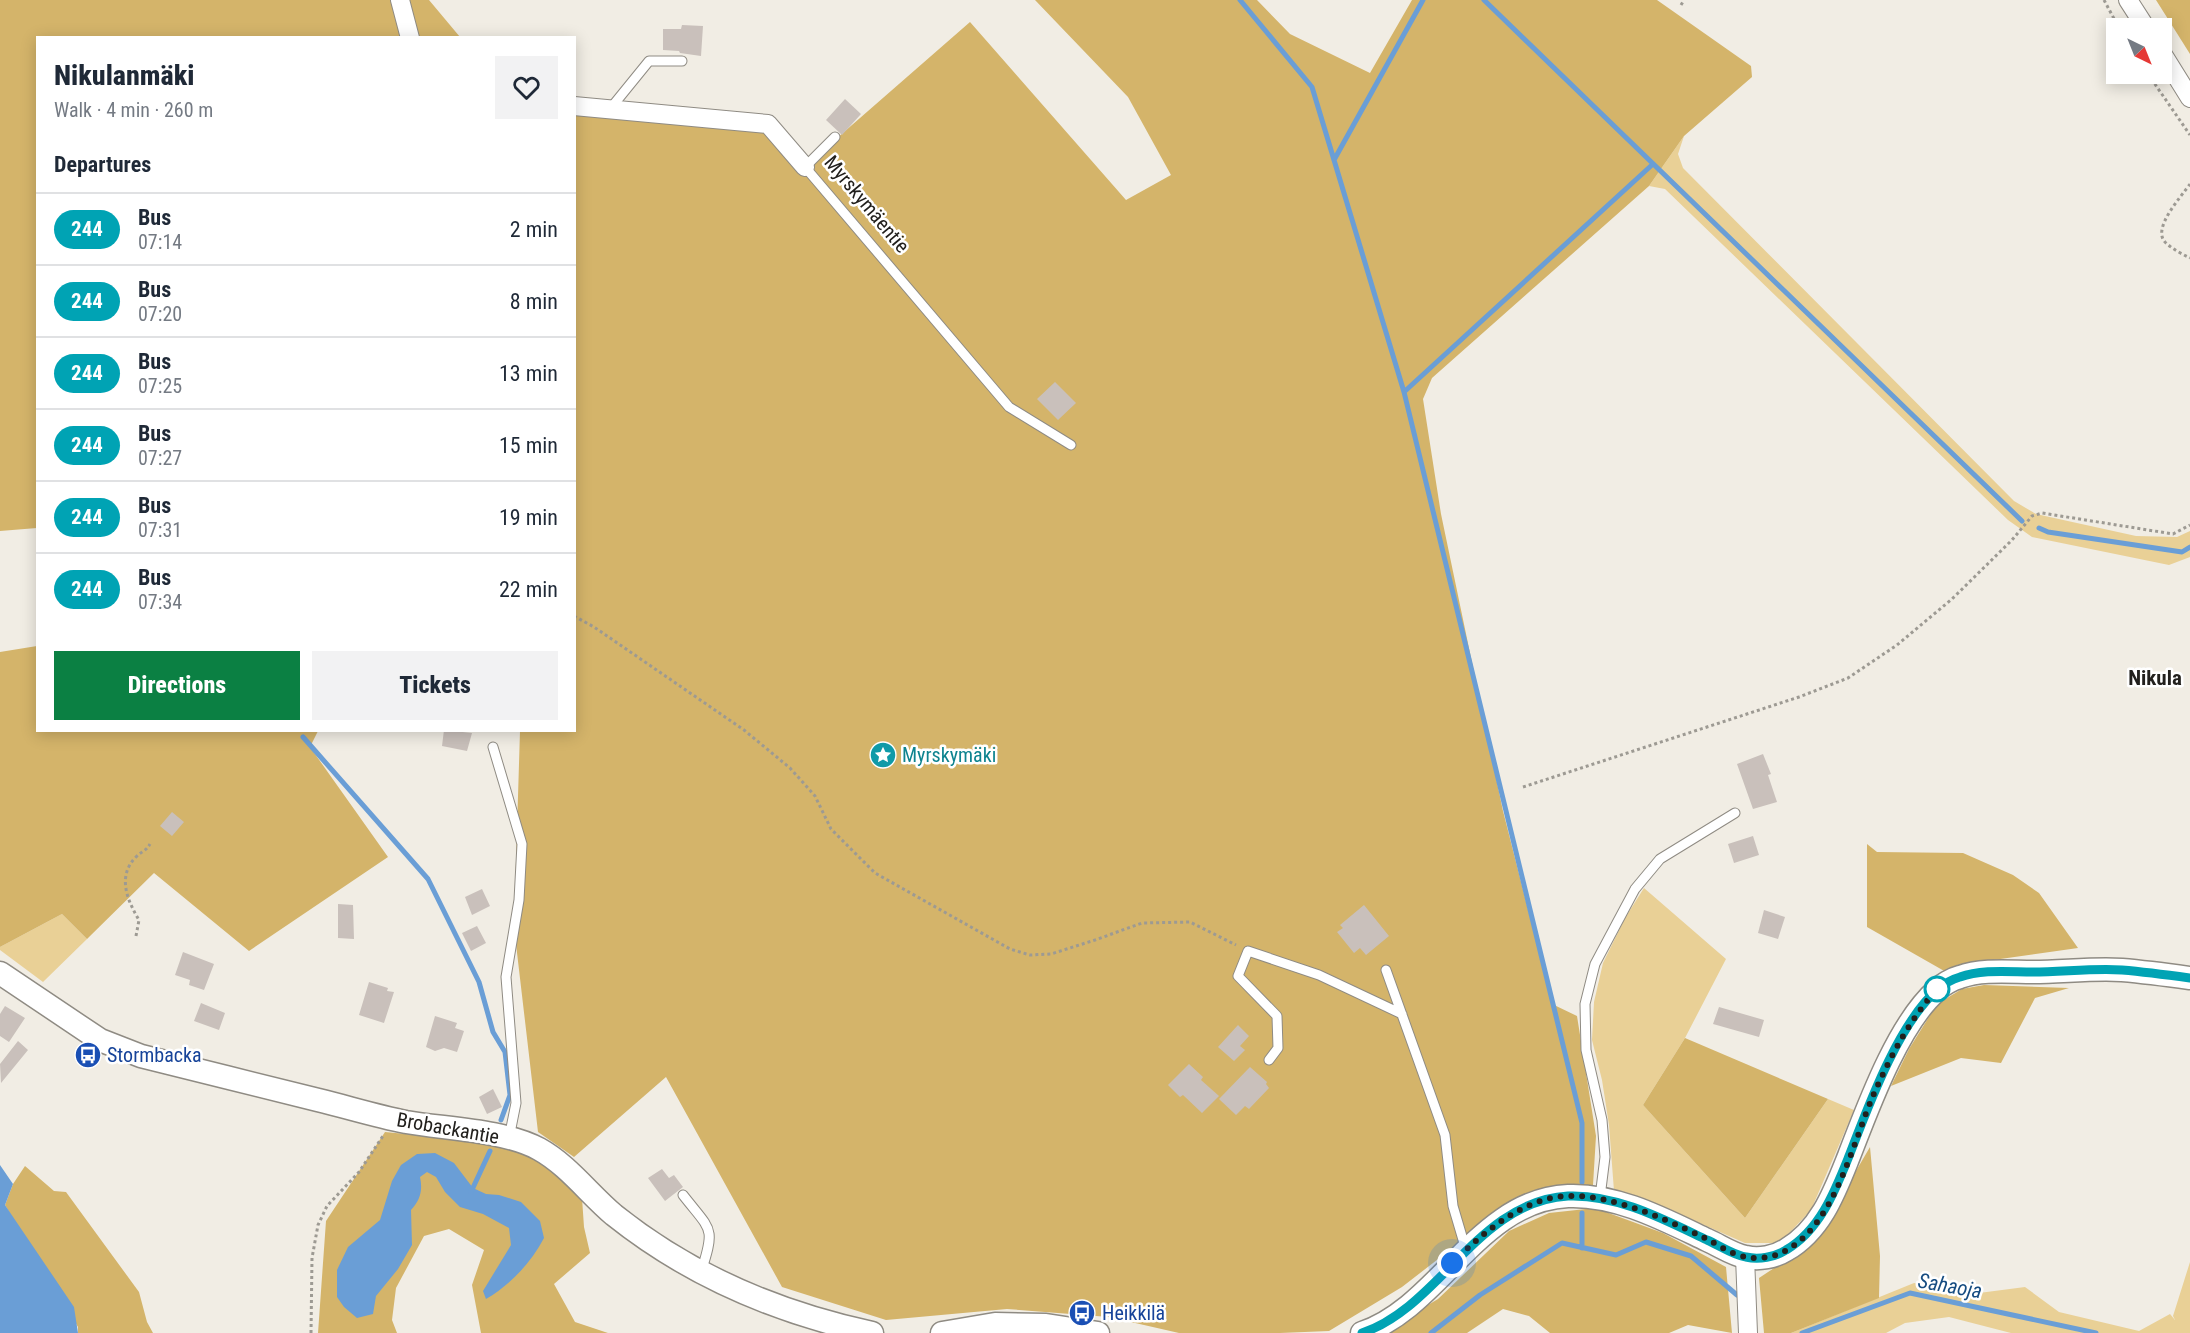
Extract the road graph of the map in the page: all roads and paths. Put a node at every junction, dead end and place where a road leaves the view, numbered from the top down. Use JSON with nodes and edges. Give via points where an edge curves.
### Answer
{"nodes":[{"id":1,"x":400,"y":0,"type":"edge"},
{"id":2,"x":1684,"y":0,"type":"edge"},
{"id":3,"x":2104,"y":0,"type":"edge"},
{"id":4,"x":2128,"y":0,"type":"edge"},
{"id":5,"x":1681,"y":5,"type":"dead end"},
{"id":6,"x":2114,"y":18,"type":"edge"},
{"id":7,"x":2140,"y":18,"type":"edge"},
{"id":8,"x":409,"y":36,"type":"edge"},
{"id":9,"x":682,"y":61,"type":"dead end"},
{"id":10,"x":2172,"y":69,"type":"edge"},
{"id":11,"x":2155,"y":84,"type":"edge"},
{"id":12,"x":2190,"y":98,"type":"edge"},
{"id":13,"x":576,"y":106,"type":"edge"},
{"id":14,"x":610,"y":109,"type":"junction"},
{"id":15,"x":2190,"y":135,"type":"edge"},
{"id":16,"x":835,"y":138,"type":"dead end"},
{"id":17,"x":805,"y":167,"type":"junction"},
{"id":18,"x":2190,"y":184,"type":"edge"},
{"id":19,"x":2190,"y":258,"type":"edge"},
{"id":20,"x":1071,"y":445,"type":"dead end"},
{"id":21,"x":2190,"y":525,"type":"edge"},
{"id":22,"x":576,"y":617,"type":"edge"},
{"id":23,"x":494,"y":747,"type":"dead end"},
{"id":24,"x":1523,"y":787,"type":"dead end"},
{"id":25,"x":1735,"y":813,"type":"dead end"},
{"id":26,"x":150,"y":844,"type":"dead end"},
{"id":27,"x":136,"y":936,"type":"dead end"},
{"id":28,"x":1248,"y":951,"type":"junction"},
{"id":29,"x":1386,"y":970,"type":"dead end"},
{"id":30,"x":0,"y":973,"type":"edge"},
{"id":31,"x":2190,"y":978,"type":"edge"},
{"id":32,"x":1402,"y":1014,"type":"junction"},
{"id":33,"x":1269,"y":1060,"type":"dead end"},
{"id":34,"x":392,"y":1118,"type":"junction"},
{"id":35,"x":509,"y":1138,"type":"junction"},
{"id":36,"x":683,"y":1195,"type":"dead end"},
{"id":37,"x":1600,"y":1199,"type":"junction"},
{"id":38,"x":1466,"y":1250,"type":"junction"},
{"id":39,"x":1745,"y":1257,"type":"junction"},
{"id":40,"x":701,"y":1272,"type":"junction"},
{"id":41,"x":311,"y":1333,"type":"edge"},
{"id":42,"x":872,"y":1333,"type":"edge"},
{"id":43,"x":942,"y":1333,"type":"edge"},
{"id":44,"x":1098,"y":1333,"type":"edge"},
{"id":45,"x":1362,"y":1333,"type":"edge"},
{"id":46,"x":1748,"y":1333,"type":"edge"}],
"edges":[{"from":1,"to":8,"type":"street"},
{"from":2,"to":5,"type":"path"},
{"from":3,"to":6,"type":"path"},
{"from":4,"to":7,"type":"street"},
{"from":9,"to":14,"type":"lane","via":[[649,61]]},
{"from":10,"to":12,"type":"street"},
{"from":11,"to":15,"type":"path"},
{"from":13,"to":14,"type":"street","name":"Myrskymäentie"},
{"from":14,"to":17,"type":"street","name":"Myrskymäentie","via":[[768,124]]},
{"from":16,"to":17,"type":"lane"},
{"from":17,"to":20,"type":"lane","name":"Myrskymäentie","via":[[1009,406]]},
{"from":18,"to":19,"type":"path","via":[[2162,224],[2161,234],[2164,242]]},
{"from":21,"to":24,"type":"path","via":[[2173,534],[2042,513],[2032,516],[1952,599],[1897,645],[1848,678]]},
{"from":22,"to":28,"type":"path","via":[[744,730],[790,768],[815,796],[831,829],[875,873],[1010,950],[1030,955],[1051,954],[1142,923],[1190,922]]},
{"from":23,"to":35,"type":"lane","via":[[522,844],[519,900],[506,977],[516,1103]]},
{"from":25,"to":37,"type":"lane","via":[[1660,859],[1635,890],[1595,964],[1585,1005],[1586,1050],[1602,1120],[1605,1157]]},
{"from":26,"to":27,"type":"path","via":[[130,867],[124,886],[139,920]]},
{"from":28,"to":32,"type":"lane","via":[[1319,975]]},
{"from":28,"to":33,"type":"lane","via":[[1238,976],[1277,1016],[1278,1048]]},
{"from":29,"to":32,"type":"lane"},
{"from":30,"to":34,"type":"street","name":"Brobackantie","via":[[100,1040],[131,1052]]},
{"from":31,"to":39,"type":"street","via":[[2120,970],[1998,972],[1959,977],[1938,988],[1919,1009],[1893,1054],[1826,1208],[1810,1231],[1784,1252]]},
{"from":32,"to":38,"type":"lane","via":[[1444,1135],[1453,1206]]},
{"from":34,"to":35,"type":"street","name":"Brobackantie"},
{"from":34,"to":41,"type":"path","via":[[359,1172],[327,1206],[318,1225],[312,1258]]},
{"from":35,"to":40,"type":"street","name":"Brobackantie","via":[[545,1153],[613,1214]]},
{"from":36,"to":40,"type":"lane","via":[[709,1229],[711,1241]]},
{"from":37,"to":38,"type":"street","via":[[1569,1196],[1542,1200],[1511,1214]]},
{"from":37,"to":39,"type":"street","via":[[1658,1217]]},
{"from":38,"to":45,"type":"street","via":[[1399,1313]]},
{"from":39,"to":46,"type":"street"},
{"from":40,"to":42,"type":"street","name":"Brobackantie","via":[[801,1315]]},
{"from":43,"to":44,"type":"street","via":[[995,1324],[1046,1325]]}]}
